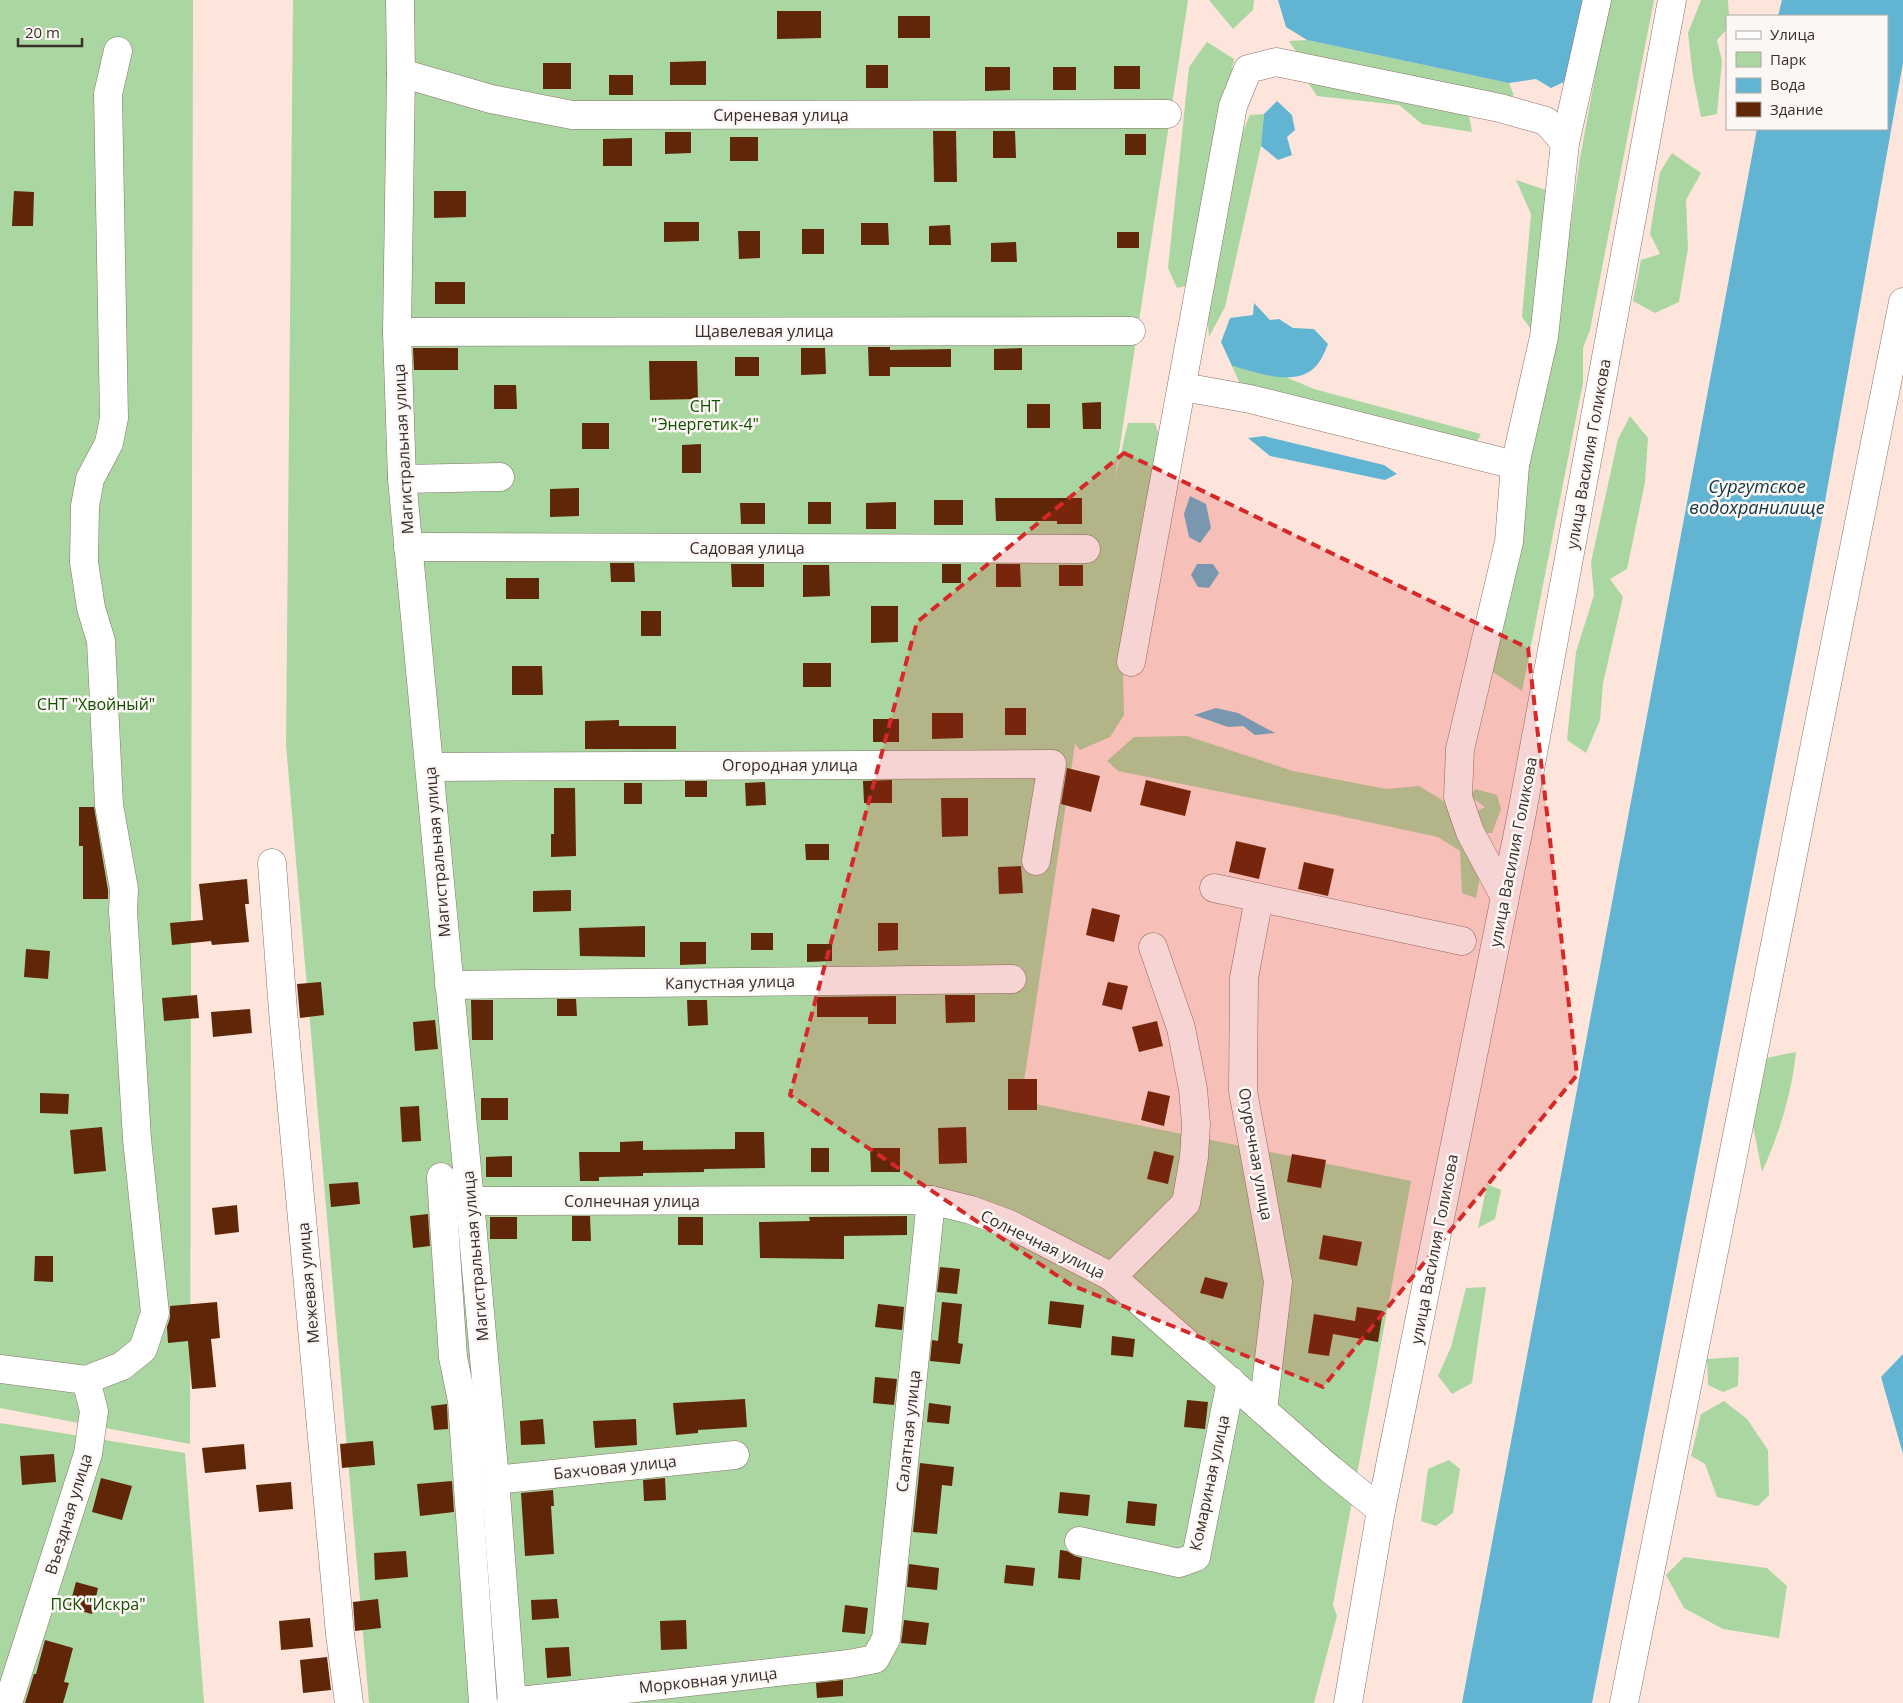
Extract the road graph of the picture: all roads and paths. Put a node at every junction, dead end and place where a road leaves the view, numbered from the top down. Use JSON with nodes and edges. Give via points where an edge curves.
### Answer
{"nodes":[{"id":1,"x":400,"y":0,"type":"edge"},
{"id":2,"x":1597,"y":0,"type":"edge"},
{"id":3,"x":1672,"y":0,"type":"edge"},
{"id":4,"x":118,"y":51,"type":"dead end"},
{"id":5,"x":401,"y":73,"type":"junction"},
{"id":6,"x":1166,"y":114,"type":"dead end"},
{"id":7,"x":1566,"y":143,"type":"junction"},
{"id":8,"x":1903,"y":302,"type":"edge"},
{"id":9,"x":1131,"y":331,"type":"dead end"},
{"id":10,"x":397,"y":332,"type":"junction"},
{"id":11,"x":1183,"y":387,"type":"junction"},
{"id":12,"x":1515,"y":465,"type":"junction"},
{"id":13,"x":500,"y":477,"type":"dead end"},
{"id":14,"x":402,"y":479,"type":"junction"},
{"id":15,"x":408,"y":548,"type":"junction"},
{"id":16,"x":1086,"y":550,"type":"dead end"},
{"id":17,"x":1131,"y":662,"type":"dead end"},
{"id":18,"x":430,"y":767,"type":"junction"},
{"id":19,"x":1036,"y":861,"type":"dead end"},
{"id":20,"x":272,"y":863,"type":"dead end"},
{"id":21,"x":1214,"y":888,"type":"dead end"},
{"id":22,"x":1505,"y":897,"type":"junction"},
{"id":23,"x":1258,"y":898,"type":"junction"},
{"id":24,"x":1462,"y":941,"type":"dead end"},
{"id":25,"x":1153,"y":947,"type":"dead end"},
{"id":26,"x":1012,"y":979,"type":"dead end"},
{"id":27,"x":449,"y":985,"type":"junction"},
{"id":28,"x":441,"y":1177,"type":"dead end"},
{"id":29,"x":931,"y":1200,"type":"junction"},
{"id":30,"x":470,"y":1201,"type":"junction"},
{"id":31,"x":1112,"y":1277,"type":"junction"},
{"id":32,"x":0,"y":1369,"type":"edge"},
{"id":33,"x":86,"y":1380,"type":"junction"},
{"id":34,"x":1231,"y":1381,"type":"junction"},
{"id":35,"x":1263,"y":1410,"type":"junction"},
{"id":36,"x":735,"y":1455,"type":"dead end"},
{"id":37,"x":495,"y":1480,"type":"junction"},
{"id":38,"x":1381,"y":1510,"type":"junction"},
{"id":39,"x":1079,"y":1541,"type":"dead end"},
{"id":40,"x":875,"y":1659,"type":"joint"},
{"id":41,"x":353,"y":1701,"type":"edge"},
{"id":42,"x":512,"y":1702,"type":"edge"},
{"id":43,"x":8,"y":1703,"type":"edge"},
{"id":44,"x":483,"y":1703,"type":"edge"},
{"id":45,"x":1348,"y":1703,"type":"edge"},
{"id":46,"x":1624,"y":1703,"type":"edge"}],
"edges":[{"from":1,"to":5,"type":"street","name":"Магистральная улица"},
{"from":2,"to":7,"type":"street"},
{"from":3,"to":22,"type":"street","name":"улица Василия Голикова"},
{"from":4,"to":33,"type":"street","via":[[108,94],[114,418],[109,443],[90,479],[85,506],[84,562],[101,640],[109,805],[124,889],[136,1139],[155,1313],[143,1349],[122,1366]]},
{"from":5,"to":6,"type":"street","name":"Сиреневая улица","via":[[491,99],[572,115]]},
{"from":5,"to":10,"type":"street","name":"Магистральная улица"},
{"from":7,"to":11,"type":"street","via":[[1546,121],[1500,108],[1276,62],[1248,69],[1233,106]]},
{"from":7,"to":12,"type":"street","via":[[1544,337]]},
{"from":8,"to":46,"type":"street"},
{"from":9,"to":10,"type":"street","name":"Щавелевая улица"},
{"from":10,"to":14,"type":"street","name":"Магистральная улица"},
{"from":11,"to":12,"type":"street","via":[[1250,399]]},
{"from":11,"to":17,"type":"street"},
{"from":12,"to":22,"type":"street","via":[[1509,542],[1460,749],[1458,797],[1470,832]]},
{"from":13,"to":14,"type":"street"},
{"from":14,"to":15,"type":"street","name":"Магистральная улица"},
{"from":15,"to":16,"type":"street","name":"Садовая улица"},
{"from":15,"to":18,"type":"street","name":"Магистральная улица"},
{"from":18,"to":19,"type":"street","name":"Огородная улица","via":[[1052,764]]},
{"from":18,"to":27,"type":"street","name":"Магистральная улица"},
{"from":20,"to":41,"type":"street","name":"Межевая улица","via":[[340,1634]]},
{"from":21,"to":23,"type":"street"},
{"from":22,"to":38,"type":"street","name":"улица Василия Голикова"},
{"from":23,"to":24,"type":"street"},
{"from":23,"to":35,"type":"street","name":"Огуречная улица","via":[[1244,978],[1243,1091],[1278,1282]]},
{"from":25,"to":31,"type":"street","via":[[1181,1028],[1193,1089],[1194,1157],[1186,1203]]},
{"from":26,"to":27,"type":"street","name":"Капустная улица"},
{"from":27,"to":30,"type":"street","name":"Магистральная улица"},
{"from":28,"to":44,"type":"street","via":[[453,1357],[462,1401]]},
{"from":29,"to":30,"type":"street","name":"Солнечная улица"},
{"from":29,"to":31,"type":"street","name":"Солнечная улица","via":[[1009,1224]]},
{"from":29,"to":40,"type":"street","name":"Салатная улица","via":[[886,1639]]},
{"from":30,"to":37,"type":"street","name":"Магистральная улица"},
{"from":31,"to":34,"type":"street","name":"Солнечная улица"},
{"from":32,"to":33,"type":"street"},
{"from":33,"to":43,"type":"street","name":"Въездная улица","via":[[94,1411],[88,1454]]},
{"from":34,"to":35,"type":"street","name":"Солнечная улица"},
{"from":34,"to":39,"type":"street","name":"Комариная улица","via":[[1196,1557],[1179,1562]]},
{"from":35,"to":38,"type":"street","name":"Солнечная улица"},
{"from":36,"to":37,"type":"street","name":"Бахчовая улица"},
{"from":37,"to":42,"type":"street","name":"Магистральная улица"},
{"from":38,"to":45,"type":"street","name":"улица Василия Голикова"},
{"from":40,"to":42,"type":"street","name":"Морковная улица"}]}
